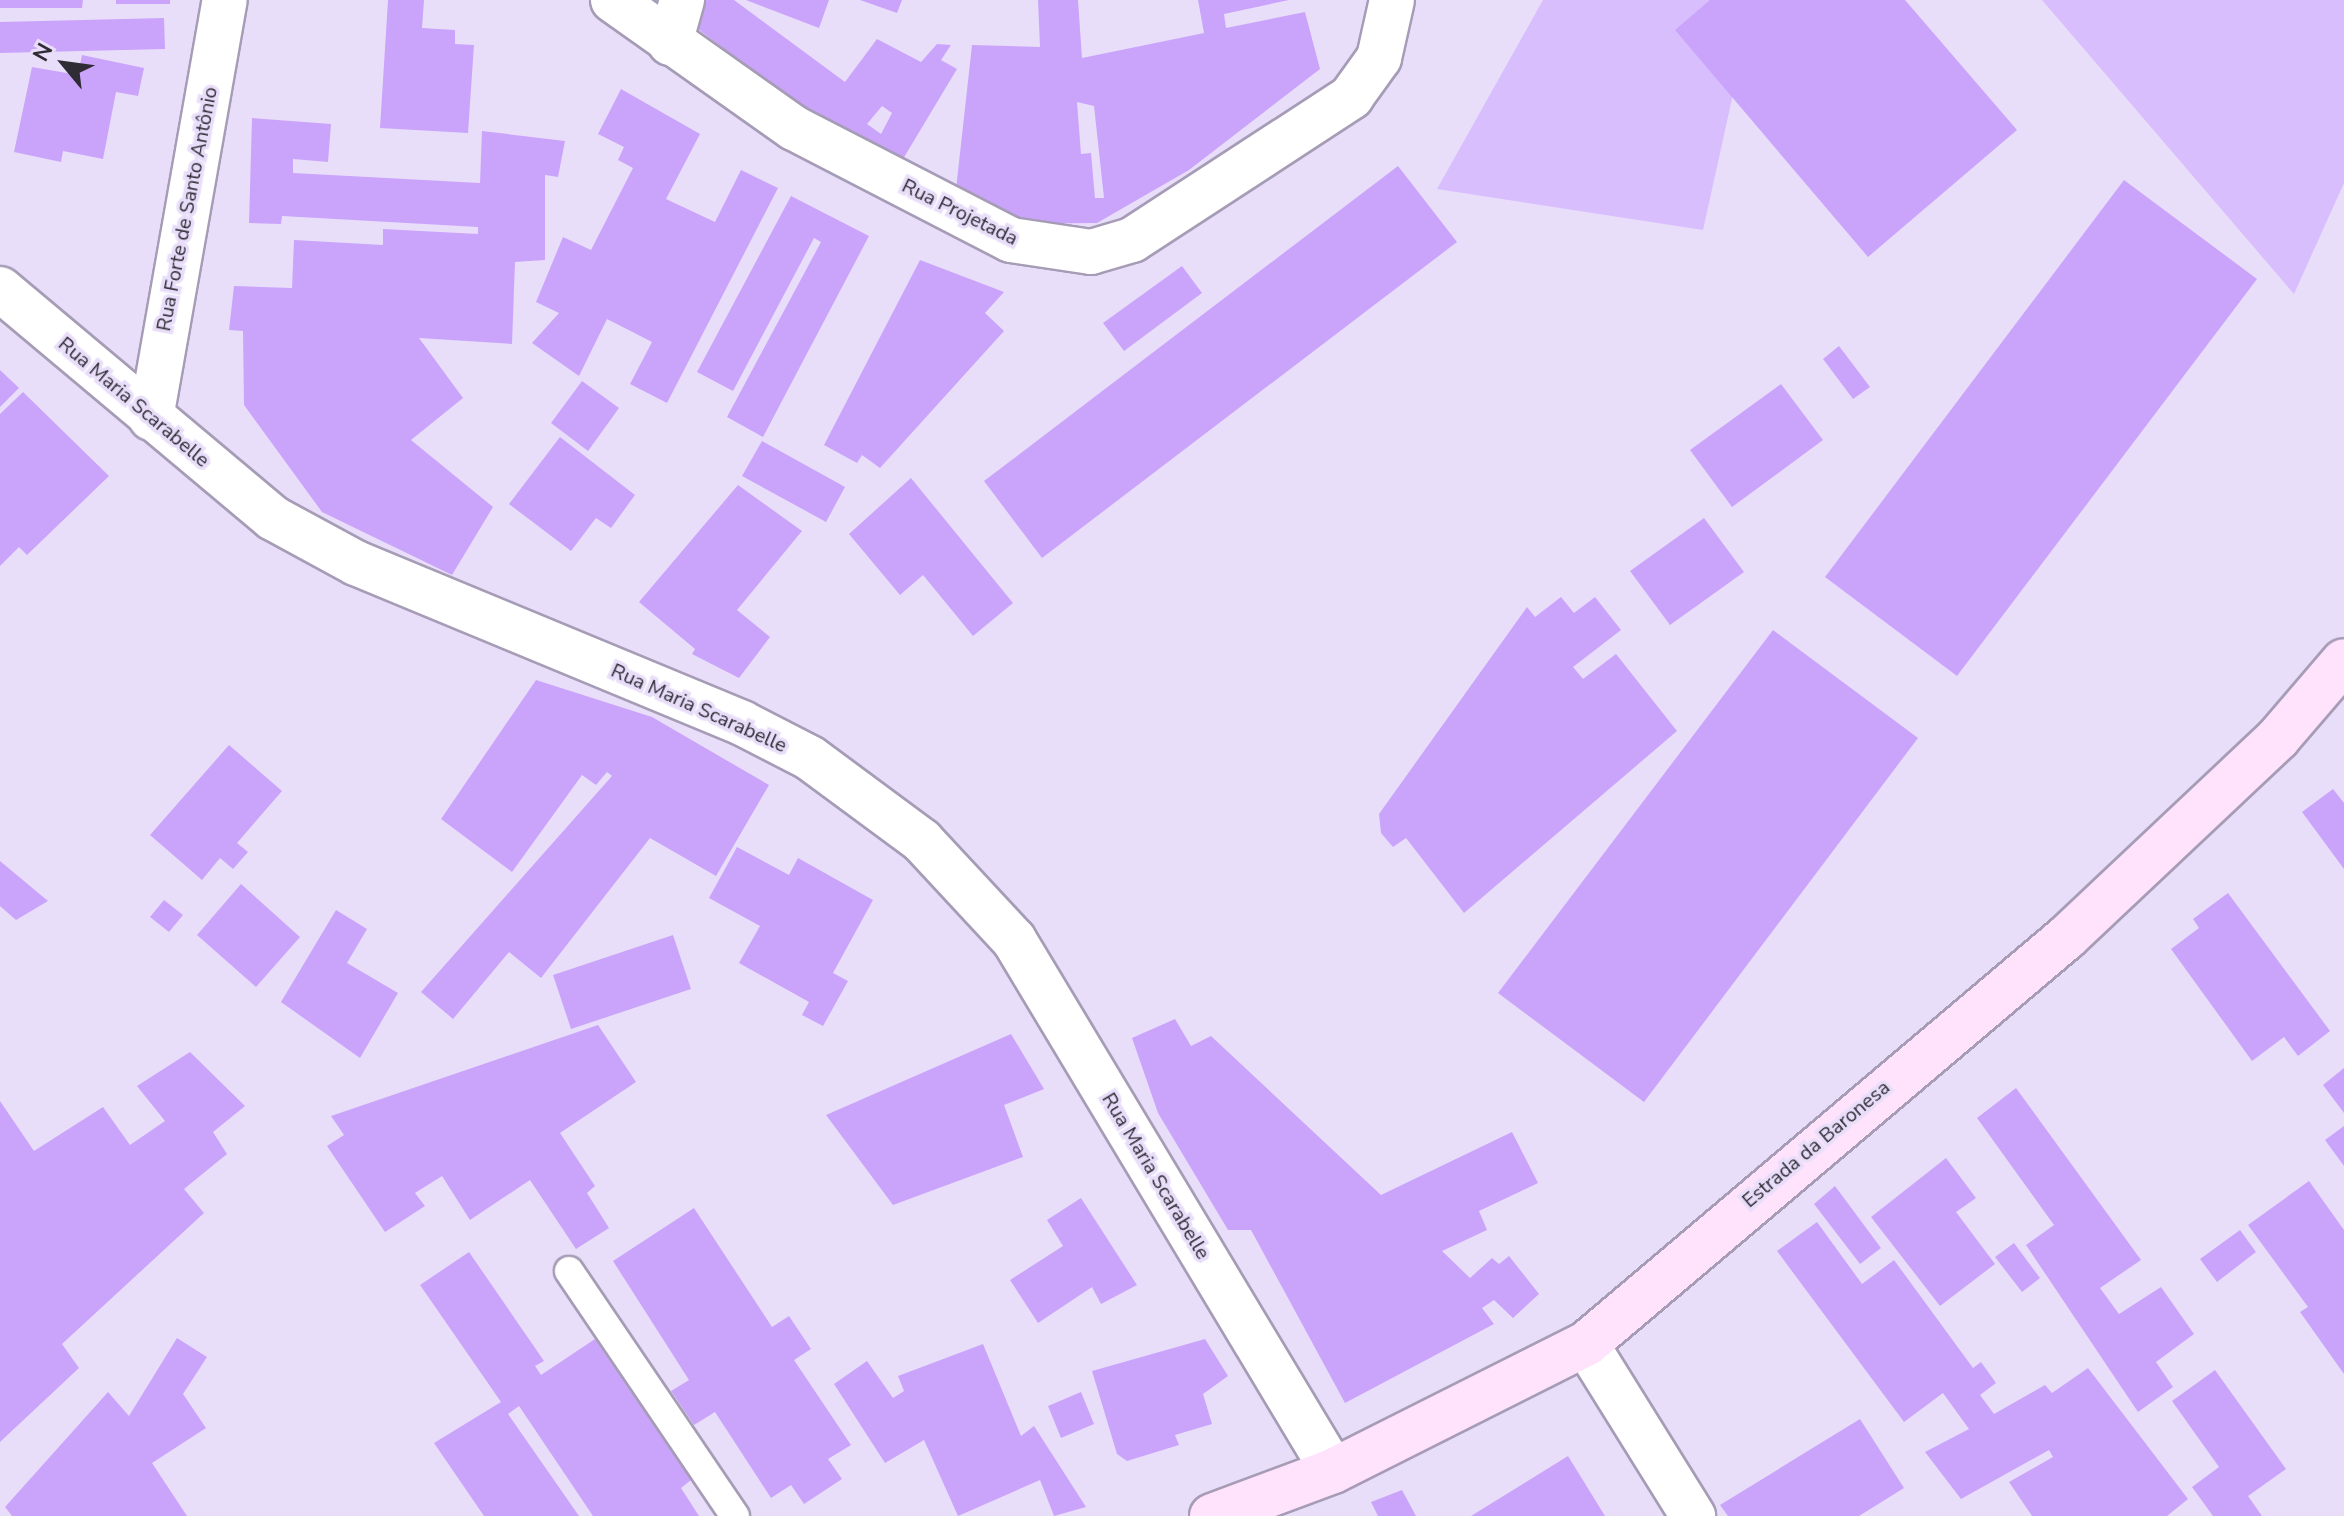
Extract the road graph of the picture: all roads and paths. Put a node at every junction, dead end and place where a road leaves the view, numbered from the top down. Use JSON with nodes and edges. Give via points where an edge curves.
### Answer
{"nodes":[{"id":1,"x":225,"y":0,"type":"edge"},
{"id":2,"x":613,"y":0,"type":"edge"},
{"id":3,"x":682,"y":0,"type":"edge"},
{"id":4,"x":1392,"y":0,"type":"edge"},
{"id":5,"x":670,"y":43,"type":"junction"},
{"id":6,"x":0,"y":289,"type":"edge"},
{"id":7,"x":151,"y":418,"type":"junction"},
{"id":8,"x":2344,"y":661,"type":"edge"},
{"id":9,"x":569,"y":1271,"type":"dead end"},
{"id":10,"x":1586,"y":1344,"type":"junction"},
{"id":11,"x":1333,"y":1471,"type":"junction"},
{"id":12,"x":735,"y":1516,"type":"edge"},
{"id":13,"x":1212,"y":1516,"type":"edge"},
{"id":14,"x":1693,"y":1516,"type":"edge"}],
"edges":[{"from":1,"to":7,"type":"street","name":"Rua Forte de Santo Antônio"},
{"from":2,"to":5,"type":"street","name":"Rua Projetada"},
{"from":3,"to":5,"type":"street"},
{"from":4,"to":5,"type":"street","name":"Rua Projetada","via":[[1379,58],[1351,97],[1132,240],[1091,252],[1011,240],[794,128]]},
{"from":6,"to":7,"type":"street","name":"Rua Maria Scarabelle"},
{"from":7,"to":11,"type":"street","name":"Rua Maria Scarabelle","via":[[273,518],[356,563],[742,723],[810,758],[922,841],[1014,940]]},
{"from":8,"to":10,"type":"main road","name":"Estrada da Baronesa","via":[[2278,738],[2067,937]]},
{"from":9,"to":12,"type":"lane"},
{"from":10,"to":11,"type":"main road","name":"Estrada da Baronesa"},
{"from":10,"to":14,"type":"street"},
{"from":11,"to":13,"type":"main road","name":"Estrada da Baronesa"}]}
